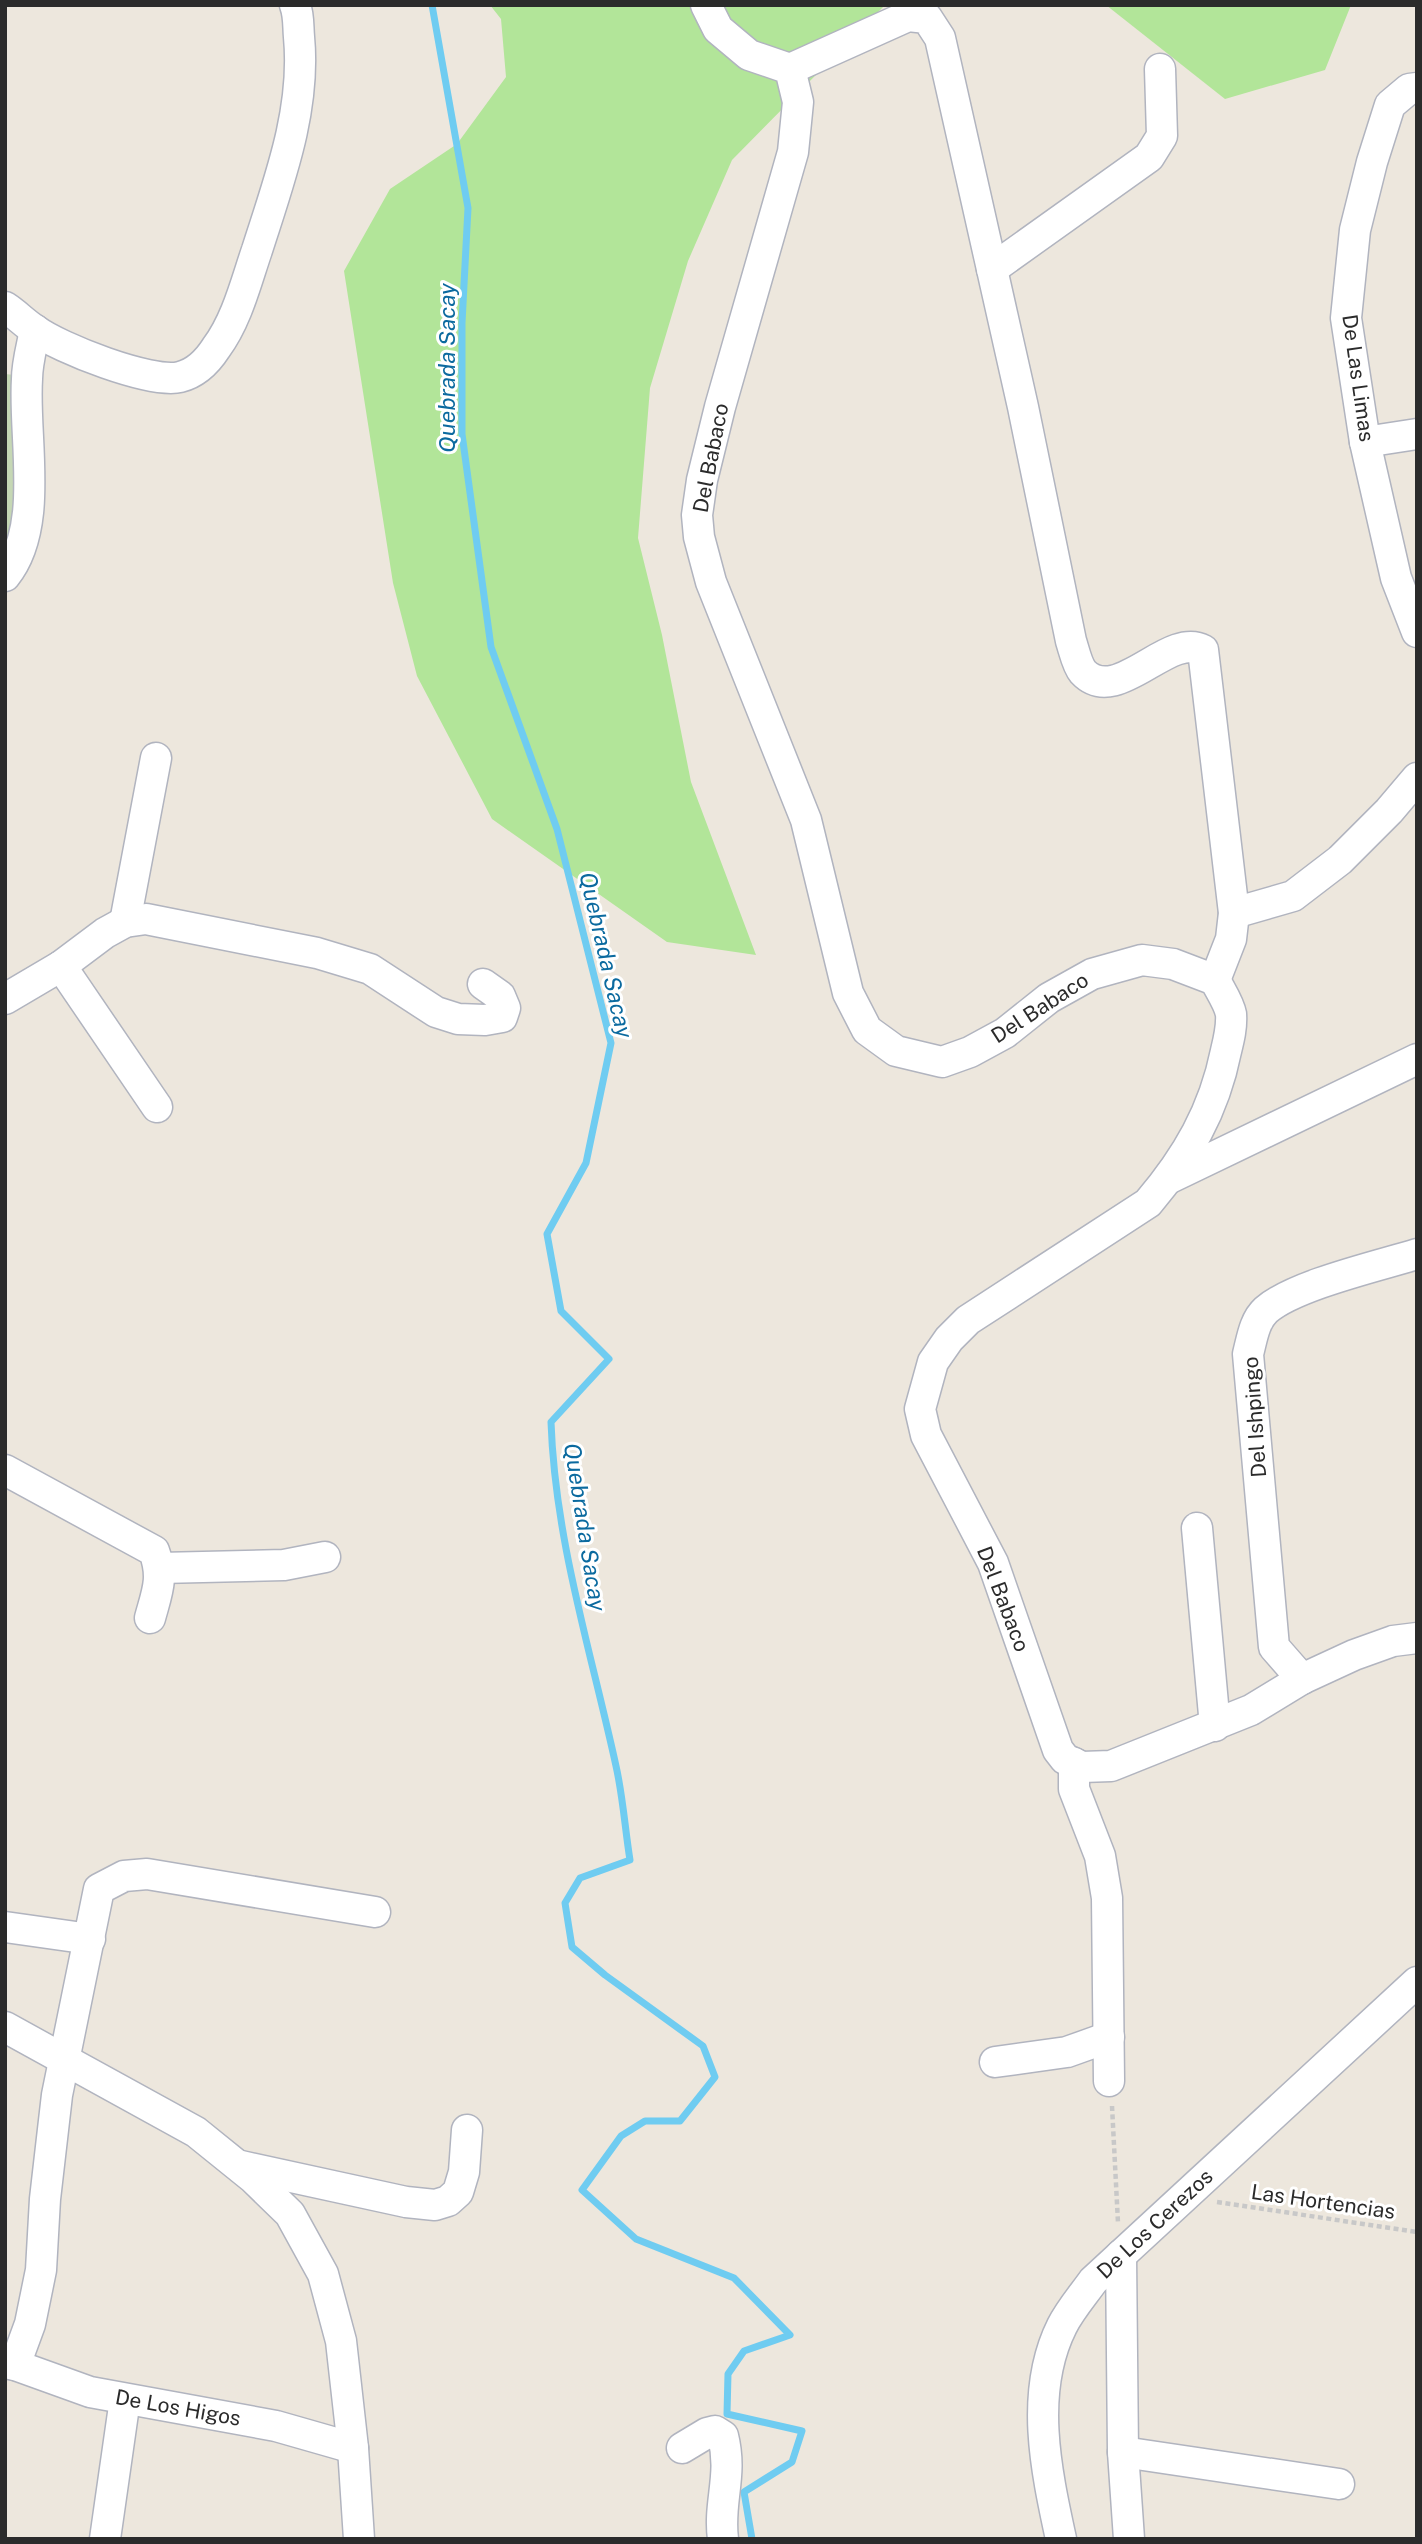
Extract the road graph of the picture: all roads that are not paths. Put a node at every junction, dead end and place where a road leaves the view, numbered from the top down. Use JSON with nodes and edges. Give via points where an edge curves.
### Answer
{"nodes":[{"id":1,"x":295,"y":5,"type":"edge"},
{"id":2,"x":706,"y":5,"type":"edge"},
{"id":3,"x":790,"y":69,"type":"junction"},
{"id":4,"x":1160,"y":69,"type":"dead end"},
{"id":5,"x":1413,"y":89,"type":"edge"},
{"id":6,"x":992,"y":269,"type":"junction"},
{"id":7,"x":5,"y":307,"type":"edge"},
{"id":8,"x":35,"y":330,"type":"junction"},
{"id":9,"x":1417,"y":434,"type":"edge"},
{"id":10,"x":1365,"y":442,"type":"junction"},
{"id":11,"x":6,"y":573,"type":"edge"},
{"id":12,"x":1417,"y":632,"type":"edge"},
{"id":13,"x":156,"y":758,"type":"dead end"},
{"id":14,"x":1417,"y":779,"type":"edge"},
{"id":15,"x":1234,"y":913,"type":"junction"},
{"id":16,"x":125,"y":922,"type":"junction"},
{"id":17,"x":61,"y":966,"type":"junction"},
{"id":18,"x":1215,"y":980,"type":"junction"},
{"id":19,"x":483,"y":984,"type":"dead end"},
{"id":20,"x":5,"y":999,"type":"edge"},
{"id":21,"x":1417,"y":1059,"type":"edge"},
{"id":22,"x":157,"y":1107,"type":"dead end"},
{"id":23,"x":1168,"y":1180,"type":"junction"},
{"id":24,"x":1417,"y":1254,"type":"edge"},
{"id":25,"x":5,"y":1470,"type":"edge"},
{"id":26,"x":1197,"y":1528,"type":"dead end"},
{"id":27,"x":325,"y":1557,"type":"dead end"},
{"id":28,"x":160,"y":1568,"type":"junction"},
{"id":29,"x":150,"y":1618,"type":"dead end"},
{"id":30,"x":1417,"y":1639,"type":"edge"},
{"id":31,"x":1302,"y":1679,"type":"junction"},
{"id":32,"x":1215,"y":1726,"type":"junction"},
{"id":33,"x":1074,"y":1763,"type":"junction"},
{"id":34,"x":375,"y":1912,"type":"dead end"},
{"id":35,"x":5,"y":1927,"type":"edge"},
{"id":36,"x":90,"y":1939,"type":"junction"},
{"id":37,"x":1417,"y":1982,"type":"edge"},
{"id":38,"x":5,"y":2027,"type":"edge"},
{"id":39,"x":1109,"y":2037,"type":"junction"},
{"id":40,"x":64,"y":2060,"type":"junction"},
{"id":41,"x":995,"y":2062,"type":"dead end"},
{"id":42,"x":1109,"y":2081,"type":"road end"},
{"id":43,"x":467,"y":2130,"type":"dead end"},
{"id":44,"x":237,"y":2165,"type":"junction"},
{"id":45,"x":1121,"y":2255,"type":"junction"},
{"id":46,"x":10,"y":2364,"type":"edge"},
{"id":47,"x":125,"y":2399,"type":"junction"},
{"id":48,"x":353,"y":2448,"type":"junction"},
{"id":49,"x":682,"y":2448,"type":"dead end"},
{"id":50,"x":1123,"y":2452,"type":"junction"},
{"id":51,"x":1339,"y":2484,"type":"dead end"},
{"id":52,"x":105,"y":2539,"type":"edge"},
{"id":53,"x":359,"y":2539,"type":"edge"},
{"id":54,"x":723,"y":2539,"type":"edge"},
{"id":55,"x":1061,"y":2539,"type":"edge"},
{"id":56,"x":1129,"y":2539,"type":"edge"}],
"edges":[{"from":1,"to":8,"type":"street","via":[[301,55],[289,148],[239,304],[217,348],[194,373],[176,378],[106,362],[63,347]]},
{"from":2,"to":3,"type":"street","via":[[718,29],[749,55]]},
{"from":3,"to":6,"type":"street","via":[[908,16],[927,18],[940,38]]},
{"from":3,"to":18,"type":"street","name":"Del Babaco","via":[[797,102],[793,152],[720,407],[697,515],[711,582],[806,820],[848,993],[867,1030],[896,1051],[942,1062],[1005,1033],[1049,998],[1092,974],[1142,960],[1173,964]]},
{"from":4,"to":6,"type":"street","via":[[1162,136],[1149,157]]},
{"from":5,"to":10,"type":"street","name":"De Las Limas","via":[[1390,105],[1355,230],[1346,318]]},
{"from":6,"to":15,"type":"street","via":[[1071,641],[1082,671],[1096,680],[1116,681],[1188,646],[1203,650]]},
{"from":7,"to":8,"type":"street"},
{"from":8,"to":11,"type":"street","via":[[26,377],[28,502],[23,542]]},
{"from":9,"to":10,"type":"street"},
{"from":10,"to":12,"type":"street","name":"De Las Limas","via":[[1396,578]]},
{"from":13,"to":16,"type":"street"},
{"from":14,"to":15,"type":"street","via":[[1340,860],[1293,896]]},
{"from":15,"to":18,"type":"street","via":[[1231,939]]},
{"from":16,"to":17,"type":"street"},
{"from":16,"to":19,"type":"street","via":[[146,919],[317,953],[370,969],[436,1012],[458,1019],[502,1017],[505,1008],[500,996]]},
{"from":17,"to":20,"type":"street"},
{"from":17,"to":22,"type":"street"},
{"from":18,"to":23,"type":"street","name":"Del Babaco","via":[[1230,1011],[1231,1027],[1221,1077],[1200,1131]]},
{"from":21,"to":23,"type":"street"},
{"from":23,"to":33,"type":"street","name":"Del Babaco","via":[[1148,1203],[968,1320],[933,1362],[920,1409],[926,1435],[993,1563],[1058,1750]]},
{"from":24,"to":31,"type":"street","name":"Del Ishpingo","via":[[1296,1292],[1265,1311],[1255,1325],[1248,1354],[1274,1647]]},
{"from":25,"to":28,"type":"street","via":[[154,1551]]},
{"from":26,"to":32,"type":"street"},
{"from":27,"to":28,"type":"street","via":[[284,1565]]},
{"from":28,"to":29,"type":"street"},
{"from":30,"to":31,"type":"street","via":[[1393,1641]]},
{"from":31,"to":32,"type":"street"},
{"from":32,"to":33,"type":"street","via":[[1111,1766],[1091,1768]]},
{"from":33,"to":39,"type":"street","via":[[1074,1789],[1100,1856],[1107,1898]]},
{"from":34,"to":36,"type":"street","via":[[147,1874],[124,1876],[99,1889]]},
{"from":35,"to":36,"type":"street"},
{"from":36,"to":40,"type":"street"},
{"from":37,"to":45,"type":"street","name":"De Los Cerezos"},
{"from":38,"to":40,"type":"street"},
{"from":39,"to":41,"type":"street","via":[[1067,2052]]},
{"from":39,"to":42,"type":"street"},
{"from":40,"to":44,"type":"street","via":[[196,2132]]},
{"from":40,"to":46,"type":"street","via":[[46,2186],[41,2270],[30,2324]]},
{"from":43,"to":44,"type":"street","via":[[458,2192],[435,2205]]},
{"from":44,"to":48,"type":"street","via":[[289,2214],[323,2274],[341,2341]]},
{"from":45,"to":50,"type":"street"},
{"from":45,"to":55,"type":"street","name":"De Los Cerezos","via":[[1093,2281],[1062,2325],[1046,2368],[1047,2473]]},
{"from":46,"to":47,"type":"street","name":"De Los Higos"},
{"from":47,"to":48,"type":"street","name":"De Los Higos","via":[[276,2426]]},
{"from":47,"to":52,"type":"street"},
{"from":48,"to":53,"type":"street"},
{"from":49,"to":54,"type":"street","via":[[707,2433],[723,2436],[727,2482]]},
{"from":50,"to":51,"type":"street"},
{"from":50,"to":56,"type":"street"}]}
